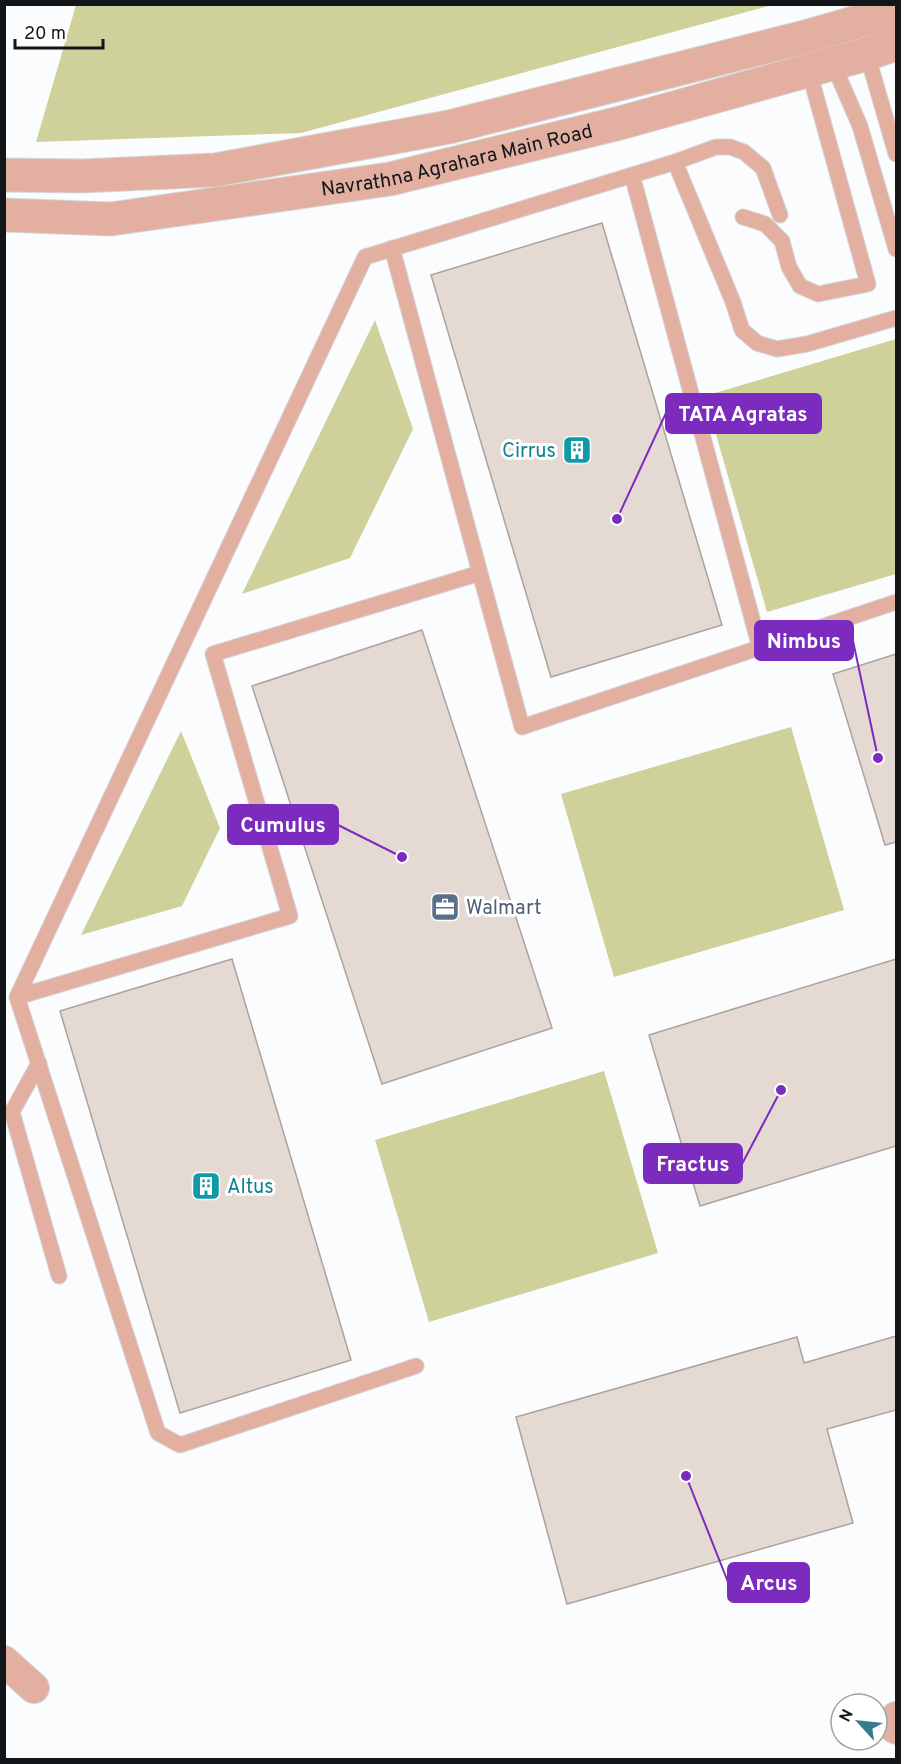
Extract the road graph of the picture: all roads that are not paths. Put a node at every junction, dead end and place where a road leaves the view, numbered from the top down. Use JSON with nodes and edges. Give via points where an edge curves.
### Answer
{"nodes":[{"id":1,"x":897,"y":11,"type":"edge"},
{"id":2,"x":888,"y":51,"type":"edge"},
{"id":3,"x":821,"y":67,"type":"junction"},
{"id":4,"x":897,"y":154,"type":"edge"},
{"id":5,"x":675,"y":162,"type":"junction"},
{"id":6,"x":4,"y":175,"type":"edge"},
{"id":7,"x":632,"y":175,"type":"junction"},
{"id":8,"x":4,"y":215,"type":"edge"},
{"id":9,"x":780,"y":215,"type":"dead end"},
{"id":10,"x":743,"y":217,"type":"dead end"},
{"id":11,"x":392,"y":248,"type":"junction"},
{"id":12,"x":897,"y":249,"type":"edge"},
{"id":13,"x":897,"y":318,"type":"edge"},
{"id":14,"x":480,"y":573,"type":"junction"},
{"id":15,"x":897,"y":602,"type":"edge"},
{"id":16,"x":760,"y":648,"type":"junction"},
{"id":17,"x":18,"y":997,"type":"junction"},
{"id":18,"x":39,"y":1063,"type":"junction"},
{"id":19,"x":60,"y":1276,"type":"dead end"},
{"id":20,"x":416,"y":1366,"type":"dead end"},
{"id":21,"x":4,"y":1661,"type":"edge"},
{"id":22,"x":34,"y":1689,"type":"dead end"}],
"edges":[{"from":1,"to":6,"type":"street","name":"Navrathna Agrahara Main Road","via":[[449,127],[239,166],[82,176]]},
{"from":2,"to":3,"type":"street","name":"Navrathna Agrahara Main Road"},
{"from":2,"to":4,"type":"lane"},
{"from":3,"to":8,"type":"street","name":"Navrathna Agrahara Main Road","via":[[620,123],[390,179],[111,219]]},
{"from":3,"to":10,"type":"lane","via":[[868,284],[818,294],[800,286],[789,267],[782,241],[765,224]]},
{"from":3,"to":12,"type":"lane","via":[[860,126]]},
{"from":5,"to":7,"type":"lane"},
{"from":5,"to":9,"type":"lane","via":[[716,147],[744,152],[763,168]]},
{"from":5,"to":13,"type":"lane","via":[[742,330],[757,343],[777,349],[807,344]]},
{"from":7,"to":11,"type":"lane"},
{"from":7,"to":16,"type":"lane"},
{"from":11,"to":14,"type":"lane"},
{"from":11,"to":17,"type":"lane","via":[[364,257]]},
{"from":14,"to":16,"type":"lane","via":[[522,727]]},
{"from":14,"to":17,"type":"lane","via":[[213,654],[290,916]]},
{"from":15,"to":16,"type":"lane"},
{"from":17,"to":18,"type":"lane"},
{"from":18,"to":19,"type":"lane","via":[[12,1112]]},
{"from":18,"to":20,"type":"lane","via":[[158,1433],[180,1445]]},
{"from":21,"to":22,"type":"street"}]}
